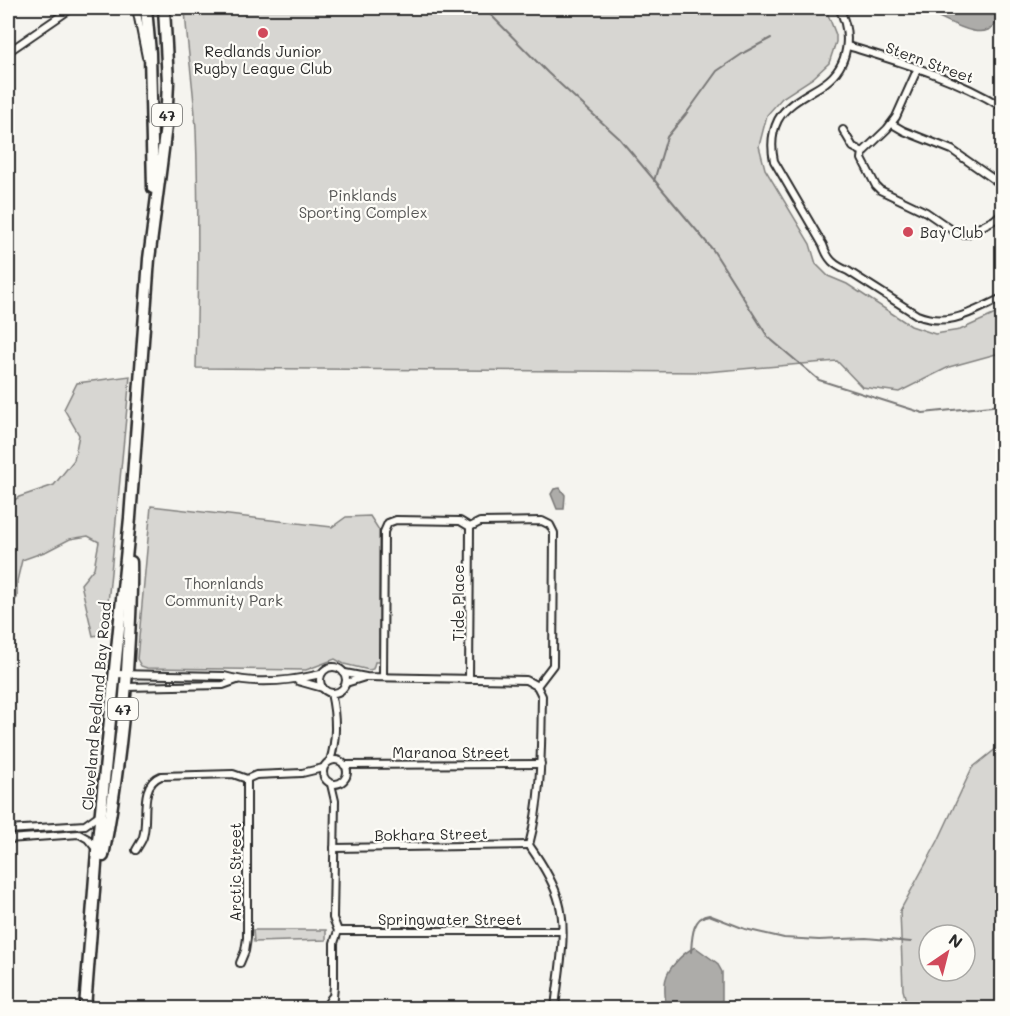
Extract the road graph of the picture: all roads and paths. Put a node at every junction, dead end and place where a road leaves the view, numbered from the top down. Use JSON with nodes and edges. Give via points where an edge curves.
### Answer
{"nodes":[{"id":1,"x":136,"y":8,"type":"edge"},
{"id":2,"x":146,"y":8,"type":"edge"},
{"id":3,"x":164,"y":8,"type":"edge"},
{"id":4,"x":839,"y":8,"type":"edge"},
{"id":5,"x":67,"y":9,"type":"edge"},
{"id":6,"x":848,"y":46,"type":"junction"},
{"id":7,"x":8,"y":52,"type":"edge"},
{"id":8,"x":917,"y":70,"type":"junction"},
{"id":9,"x":150,"y":72,"type":"junction"},
{"id":10,"x":1002,"y":107,"type":"edge"},
{"id":11,"x":892,"y":124,"type":"junction"},
{"id":12,"x":843,"y":130,"type":"dead end"},
{"id":13,"x":863,"y":152,"type":"junction"},
{"id":14,"x":1002,"y":185,"type":"edge"},
{"id":15,"x":1002,"y":213,"type":"edge"},
{"id":16,"x":153,"y":221,"type":"junction"},
{"id":17,"x":1002,"y":298,"type":"edge"},
{"id":18,"x":130,"y":518,"type":"junction"},
{"id":19,"x":470,"y":527,"type":"junction"},
{"id":20,"x":345,"y":673,"type":"junction"},
{"id":21,"x":114,"y":674,"type":"junction"},
{"id":22,"x":126,"y":674,"type":"junction"},
{"id":23,"x":321,"y":674,"type":"junction"},
{"id":24,"x":366,"y":677,"type":"junction"},
{"id":25,"x":383,"y":677,"type":"junction"},
{"id":26,"x":469,"y":679,"type":"junction"},
{"id":27,"x":237,"y":680,"type":"junction"},
{"id":28,"x":295,"y":680,"type":"junction"},
{"id":29,"x":346,"y":683,"type":"junction"},
{"id":30,"x":537,"y":686,"type":"junction"},
{"id":31,"x":113,"y":687,"type":"junction"},
{"id":32,"x":126,"y":687,"type":"junction"},
{"id":33,"x":323,"y":688,"type":"junction"},
{"id":34,"x":340,"y":691,"type":"junction"},
{"id":35,"x":331,"y":693,"type":"junction"},
{"id":36,"x":335,"y":709,"type":"junction"},
{"id":37,"x":335,"y":746,"type":"junction"},
{"id":38,"x":330,"y":761,"type":"junction"},
{"id":39,"x":342,"y":763,"type":"junction"},
{"id":40,"x":360,"y":764,"type":"junction"},
{"id":41,"x":541,"y":764,"type":"junction"},
{"id":42,"x":323,"y":768,"type":"junction"},
{"id":43,"x":302,"y":773,"type":"junction"},
{"id":44,"x":347,"y":774,"type":"junction"},
{"id":45,"x":324,"y":778,"type":"junction"},
{"id":46,"x":247,"y":779,"type":"junction"},
{"id":47,"x":343,"y":781,"type":"junction"},
{"id":48,"x":331,"y":784,"type":"junction"},
{"id":49,"x":335,"y":801,"type":"junction"},
{"id":50,"x":101,"y":812,"type":"junction"},
{"id":51,"x":8,"y":830,"type":"edge"},
{"id":52,"x":8,"y":839,"type":"edge"},
{"id":53,"x":529,"y":845,"type":"junction"},
{"id":54,"x":334,"y":848,"type":"junction"},
{"id":55,"x":136,"y":850,"type":"dead end"},
{"id":56,"x":97,"y":851,"type":"junction"},
{"id":57,"x":94,"y":897,"type":"junction"},
{"id":58,"x":562,"y":931,"type":"junction"},
{"id":59,"x":338,"y":932,"type":"junction"},
{"id":60,"x":240,"y":963,"type":"dead end"},
{"id":61,"x":332,"y":997,"type":"junction"},
{"id":62,"x":85,"y":1008,"type":"edge"},
{"id":63,"x":325,"y":1008,"type":"edge"},
{"id":64,"x":332,"y":1008,"type":"edge"},
{"id":65,"x":555,"y":1008,"type":"edge"}],
"edges":[{"from":1,"to":9,"type":"street"},
{"from":2,"to":9,"type":"highway","name":"Cleveland Redland Bay Road","number":"47"},
{"from":3,"to":16,"type":"highway","name":"Cleveland Redland Bay Road","number":"47","via":[[166,126]]},
{"from":4,"to":6,"type":"street"},
{"from":5,"to":7,"type":"street"},
{"from":6,"to":8,"type":"street","name":"Stern Street"},
{"from":6,"to":17,"type":"street","via":[[833,76],[785,110],[773,133],[771,147],[774,161],[826,254],[836,266],[929,320],[956,318]]},
{"from":8,"to":10,"type":"street","name":"Stern Street","via":[[957,82]]},
{"from":8,"to":11,"type":"street"},
{"from":9,"to":16,"type":"highway","name":"Cleveland Redland Bay Road","number":"47"},
{"from":11,"to":13,"type":"street"},
{"from":11,"to":14,"type":"street","via":[[951,150]]},
{"from":12,"to":13,"type":"street","via":[[853,147]]},
{"from":13,"to":15,"type":"street","via":[[862,159],[880,190],[926,212],[958,234],[967,234]]},
{"from":16,"to":18,"type":"highway","name":"Cleveland Redland Bay Road","number":"47"},
{"from":18,"to":21,"type":"highway","name":"Cleveland Redland Bay Road","number":"47"},
{"from":18,"to":22,"type":"highway","name":"Cleveland Redland Bay Road","number":"47","via":[[132,598]]},
{"from":19,"to":25,"type":"street","via":[[460,521],[396,520],[385,526]]},
{"from":19,"to":26,"type":"street","name":"Tide Place"},
{"from":19,"to":30,"type":"street","via":[[480,522],[542,521],[554,532],[553,665]]},
{"from":20,"to":23,"type":"street","via":[[335,667]]},
{"from":20,"to":24,"type":"street"},
{"from":20,"to":29,"type":"street"},
{"from":21,"to":22,"type":"street"},
{"from":21,"to":31,"type":"highway","name":"Cleveland Redland Bay Road","number":"47"},
{"from":22,"to":27,"type":"street","via":[[224,676]]},
{"from":22,"to":32,"type":"highway","name":"Cleveland Redland Bay Road","number":"47"},
{"from":23,"to":28,"type":"street"},
{"from":23,"to":33,"type":"street"},
{"from":24,"to":25,"type":"street"},
{"from":24,"to":29,"type":"street"},
{"from":25,"to":26,"type":"street"},
{"from":26,"to":30,"type":"street","via":[[526,680]]},
{"from":27,"to":28,"type":"street"},
{"from":27,"to":32,"type":"street","via":[[223,685]]},
{"from":28,"to":33,"type":"street"},
{"from":29,"to":34,"type":"street"},
{"from":30,"to":41,"type":"street","via":[[542,696]]},
{"from":31,"to":32,"type":"street"},
{"from":31,"to":50,"type":"highway","name":"Cleveland Redland Bay Road","number":"47"},
{"from":32,"to":57,"type":"highway","name":"Cleveland Redland Bay Road","number":"47","via":[[118,763]]},
{"from":33,"to":35,"type":"street"},
{"from":34,"to":35,"type":"street"},
{"from":34,"to":36,"type":"street"},
{"from":35,"to":36,"type":"street"},
{"from":36,"to":37,"type":"street"},
{"from":37,"to":38,"type":"street"},
{"from":37,"to":39,"type":"street"},
{"from":38,"to":39,"type":"street"},
{"from":38,"to":42,"type":"street"},
{"from":39,"to":40,"type":"street","name":"Maranoa Street"},
{"from":39,"to":44,"type":"street"},
{"from":40,"to":41,"type":"street","name":"Maranoa Street"},
{"from":40,"to":44,"type":"street"},
{"from":41,"to":53,"type":"street"},
{"from":42,"to":43,"type":"street"},
{"from":42,"to":45,"type":"street"},
{"from":43,"to":45,"type":"street"},
{"from":43,"to":46,"type":"street","via":[[256,775]]},
{"from":44,"to":47,"type":"street"},
{"from":45,"to":48,"type":"street"},
{"from":46,"to":55,"type":"street","via":[[233,774],[154,778],[148,786],[143,837]]},
{"from":46,"to":60,"type":"street","name":"Arctic Street","via":[[247,938]]},
{"from":47,"to":48,"type":"street"},
{"from":47,"to":49,"type":"street"},
{"from":48,"to":49,"type":"street"},
{"from":49,"to":54,"type":"street"},
{"from":50,"to":51,"type":"street","via":[[85,825]]},
{"from":50,"to":56,"type":"highway","name":"Cleveland Redland Bay Road","number":"47"},
{"from":52,"to":56,"type":"street","via":[[79,834],[88,838]]},
{"from":53,"to":54,"type":"street","name":"Bokhara Street"},
{"from":53,"to":58,"type":"street","via":[[559,901]]},
{"from":54,"to":59,"type":"street","via":[[333,918]]},
{"from":56,"to":57,"type":"highway","name":"Cleveland Redland Bay Road","number":"47"},
{"from":57,"to":62,"type":"highway","name":"Cleveland Redland Bay Road","number":"47"},
{"from":58,"to":59,"type":"street","name":"Springwater Street"},
{"from":58,"to":65,"type":"street"},
{"from":59,"to":61,"type":"street"},
{"from":61,"to":63,"type":"street"},
{"from":61,"to":64,"type":"street"}]}
